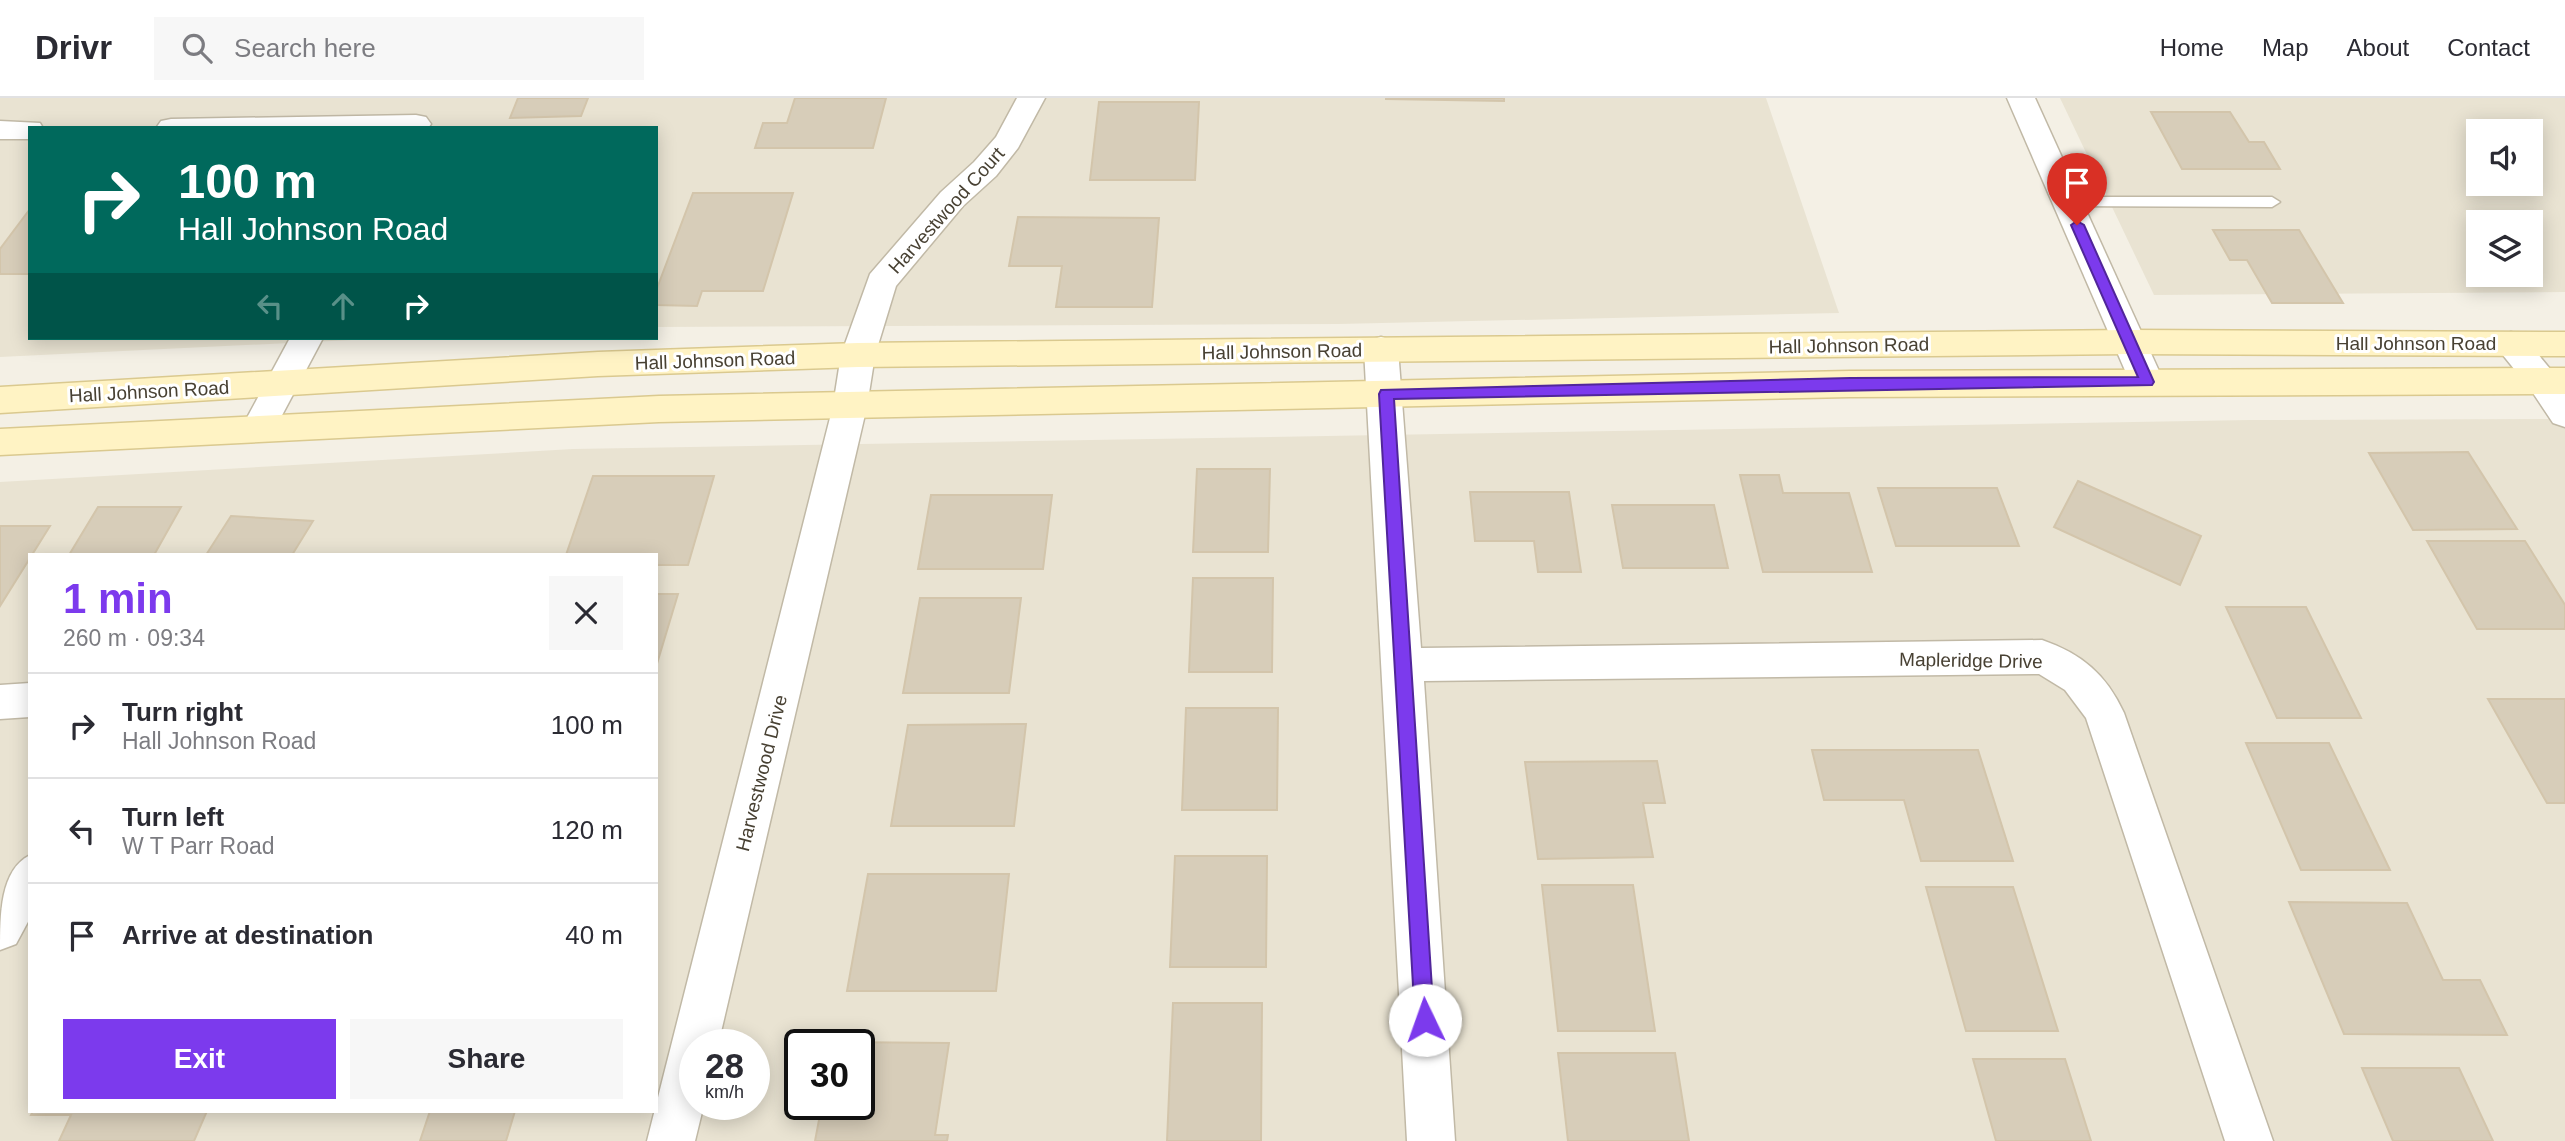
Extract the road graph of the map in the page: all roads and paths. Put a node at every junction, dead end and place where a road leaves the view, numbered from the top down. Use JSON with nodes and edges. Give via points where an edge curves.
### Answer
{"nodes":[{"id":1,"x":429,"y":98,"type":"edge"},
{"id":2,"x":1031,"y":98,"type":"edge"},
{"id":3,"x":2021,"y":98,"type":"edge"},
{"id":4,"x":415,"y":126,"type":"edge"},
{"id":5,"x":0,"y":130,"type":"edge"},
{"id":6,"x":28,"y":130,"type":"edge"},
{"id":7,"x":2067,"y":202,"type":"junction"},
{"id":8,"x":2272,"y":202,"type":"dead end"},
{"id":9,"x":305,"y":340,"type":"edge"},
{"id":10,"x":2130,"y":342,"type":"junction"},
{"id":11,"x":2511,"y":344,"type":"junction"},
{"id":12,"x":2565,"y":344,"type":"edge"},
{"id":13,"x":1381,"y":349,"type":"junction"},
{"id":14,"x":858,"y":355,"type":"junction"},
{"id":15,"x":2554,"y":381,"type":"edge"},
{"id":16,"x":2147,"y":382,"type":"junction"},
{"id":17,"x":282,"y":383,"type":"junction"},
{"id":18,"x":1386,"y":394,"type":"junction"},
{"id":19,"x":0,"y":400,"type":"edge"},
{"id":20,"x":850,"y":406,"type":"junction"},
{"id":21,"x":2565,"y":414,"type":"edge"},
{"id":22,"x":260,"y":427,"type":"junction"},
{"id":23,"x":0,"y":442,"type":"edge"},
{"id":24,"x":1403,"y":665,"type":"junction"},
{"id":25,"x":28,"y":700,"type":"edge"},
{"id":26,"x":0,"y":702,"type":"edge"},
{"id":27,"x":28,"y":879,"type":"edge"},
{"id":28,"x":0,"y":929,"type":"edge"},
{"id":29,"x":671,"y":1141,"type":"edge"},
{"id":30,"x":1431,"y":1141,"type":"edge"},
{"id":31,"x":2249,"y":1141,"type":"edge"}],
"edges":[{"from":1,"to":4,"type":"street"},
{"from":2,"to":14,"type":"street","name":"Harvestwood Court","via":[[1008,141],[881,282]]},
{"from":3,"to":7,"type":"street"},
{"from":5,"to":6,"type":"street"},
{"from":7,"to":8,"type":"lane"},
{"from":7,"to":10,"type":"street"},
{"from":9,"to":17,"type":"street"},
{"from":10,"to":11,"type":"main road","name":"Hall Johnson Road"},
{"from":10,"to":13,"type":"main road","name":"Hall Johnson Road"},
{"from":10,"to":16,"type":"street"},
{"from":11,"to":12,"type":"main road","name":"Hall Johnson Road"},
{"from":11,"to":15,"type":"street"},
{"from":13,"to":14,"type":"main road","name":"Hall Johnson Road"},
{"from":13,"to":18,"type":"street"},
{"from":14,"to":17,"type":"main road","name":"Hall Johnson Road","via":[[598,364]]},
{"from":14,"to":20,"type":"street","name":"Harvestwood Court"},
{"from":15,"to":16,"type":"main road","name":"Hall Johnson Road"},
{"from":15,"to":21,"type":"street"},
{"from":16,"to":18,"type":"main road","name":"Hall Johnson Road"},
{"from":17,"to":19,"type":"main road","name":"Hall Johnson Road"},
{"from":17,"to":22,"type":"street"},
{"from":18,"to":20,"type":"main road","name":"Hall Johnson Road"},
{"from":18,"to":24,"type":"street"},
{"from":20,"to":22,"type":"main road","name":"Hall Johnson Road","via":[[659,409]]},
{"from":20,"to":29,"type":"street","name":"Harvestwood Drive"},
{"from":22,"to":23,"type":"main road","name":"Hall Johnson Road"},
{"from":24,"to":30,"type":"street"},
{"from":24,"to":31,"type":"street","name":"Mapleridge Drive","via":[[2042,657],[2068,667],[2087,685],[2104,713]]},
{"from":25,"to":26,"type":"street"},
{"from":27,"to":28,"type":"street"}]}
